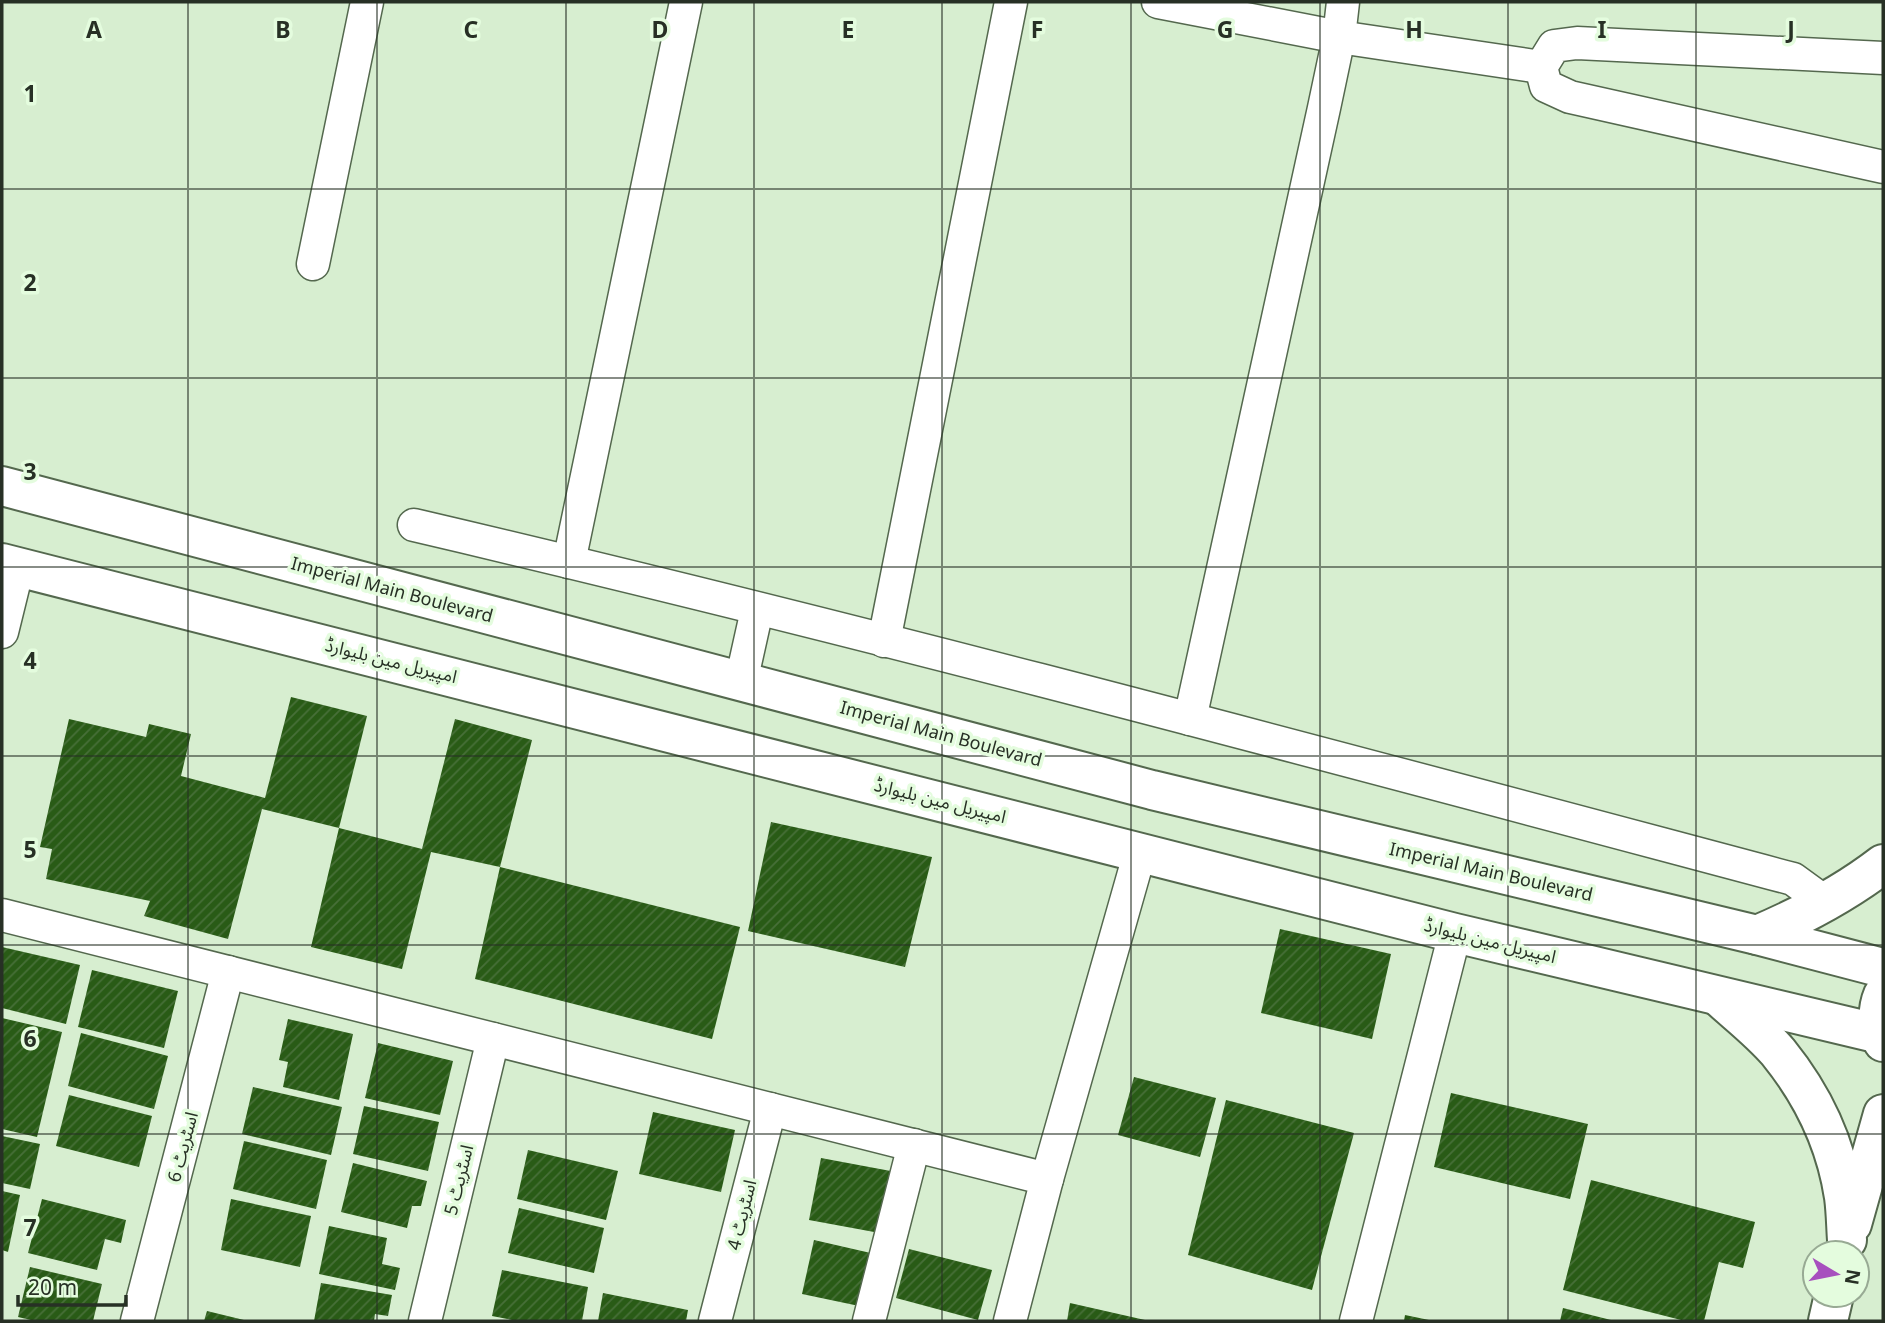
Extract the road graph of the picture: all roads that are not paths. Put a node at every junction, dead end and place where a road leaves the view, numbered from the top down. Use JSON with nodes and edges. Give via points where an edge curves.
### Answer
{"nodes":[{"id":1,"x":366,"y":2,"type":"edge"},
{"id":2,"x":686,"y":2,"type":"edge"},
{"id":3,"x":1010,"y":2,"type":"edge"},
{"id":4,"x":1158,"y":2,"type":"edge"},
{"id":5,"x":1343,"y":2,"type":"edge"},
{"id":6,"x":1339,"y":37,"type":"junction"},
{"id":7,"x":1883,"y":58,"type":"edge"},
{"id":8,"x":1541,"y":66,"type":"junction"},
{"id":9,"x":1883,"y":167,"type":"edge"},
{"id":10,"x":313,"y":264,"type":"dead end"},
{"id":11,"x":2,"y":486,"type":"edge"},
{"id":12,"x":414,"y":525,"type":"dead end"},
{"id":13,"x":569,"y":562,"type":"junction"},
{"id":14,"x":10,"y":565,"type":"edge"},
{"id":15,"x":757,"y":610,"type":"junction"},
{"id":16,"x":2,"y":632,"type":"edge"},
{"id":17,"x":884,"y":641,"type":"junction"},
{"id":18,"x":741,"y":682,"type":"junction"},
{"id":19,"x":1189,"y":719,"type":"junction"},
{"id":20,"x":1140,"y":852,"type":"junction"},
{"id":21,"x":1883,"y":864,"type":"edge"},
{"id":22,"x":1826,"y":903,"type":"junction"},
{"id":23,"x":2,"y":915,"type":"edge"},
{"id":24,"x":1455,"y":933,"type":"junction"},
{"id":25,"x":1757,"y":935,"type":"junction"},
{"id":26,"x":1883,"y":968,"type":"edge"},
{"id":27,"x":228,"y":972,"type":"junction"},
{"id":28,"x":1883,"y":995,"type":"edge"},
{"id":29,"x":1718,"y":996,"type":"junction"},
{"id":30,"x":1882,"y":1038,"type":"edge"},
{"id":31,"x":493,"y":1040,"type":"junction"},
{"id":32,"x":770,"y":1109,"type":"junction"},
{"id":33,"x":1883,"y":1114,"type":"edge"},
{"id":34,"x":914,"y":1145,"type":"junction"},
{"id":35,"x":1047,"y":1179,"type":"junction"},
{"id":36,"x":1846,"y":1239,"type":"edge"},
{"id":37,"x":1848,"y":1239,"type":"edge"},
{"id":38,"x":137,"y":1321,"type":"edge"},
{"id":39,"x":425,"y":1321,"type":"edge"},
{"id":40,"x":715,"y":1321,"type":"edge"},
{"id":41,"x":869,"y":1321,"type":"edge"},
{"id":42,"x":1010,"y":1321,"type":"edge"},
{"id":43,"x":1356,"y":1321,"type":"edge"}],
"edges":[{"from":1,"to":10,"type":"street"},
{"from":2,"to":13,"type":"street"},
{"from":3,"to":17,"type":"street"},
{"from":4,"to":6,"type":"street"},
{"from":5,"to":6,"type":"street"},
{"from":6,"to":8,"type":"street"},
{"from":6,"to":19,"type":"street"},
{"from":7,"to":8,"type":"street","via":[[1577,43],[1554,46]]},
{"from":8,"to":9,"type":"street","via":[[1546,86],[1570,97]]},
{"from":11,"to":18,"type":"street","name":"Imperial Main Boulevard"},
{"from":12,"to":13,"type":"street"},
{"from":13,"to":15,"type":"street"},
{"from":14,"to":16,"type":"street"},
{"from":14,"to":20,"type":"street","name":"امپیریل مین بلیوارڈ"},
{"from":15,"to":17,"type":"street"},
{"from":15,"to":18,"type":"street"},
{"from":17,"to":19,"type":"street"},
{"from":18,"to":25,"type":"street","name":"Imperial Main Boulevard","via":[[1152,790]]},
{"from":19,"to":22,"type":"street","via":[[1793,878]]},
{"from":20,"to":24,"type":"street","name":"امپیریل مین بلیوارڈ"},
{"from":20,"to":35,"type":"street"},
{"from":21,"to":22,"type":"street"},
{"from":22,"to":25,"type":"street"},
{"from":23,"to":27,"type":"street"},
{"from":24,"to":29,"type":"street","name":"امپیریل مین بلیوارڈ"},
{"from":24,"to":43,"type":"street"},
{"from":25,"to":26,"type":"street","name":"Imperial Main Boulevard"},
{"from":27,"to":31,"type":"street"},
{"from":27,"to":38,"type":"street","name":"اسٹریٹ 6"},
{"from":28,"to":30,"type":"street","via":[[1878,1017]]},
{"from":29,"to":30,"type":"street","name":"امپیریل مین بلیوارڈ"},
{"from":29,"to":36,"type":"street","via":[[1777,1051],[1821,1119],[1844,1197]]},
{"from":31,"to":32,"type":"street"},
{"from":31,"to":39,"type":"street","name":"اسٹریٹ 5"},
{"from":32,"to":34,"type":"street"},
{"from":32,"to":40,"type":"street","name":"اسٹریٹ 4"},
{"from":33,"to":37,"type":"street"},
{"from":34,"to":35,"type":"street"},
{"from":34,"to":41,"type":"street"},
{"from":35,"to":42,"type":"street"}]}
